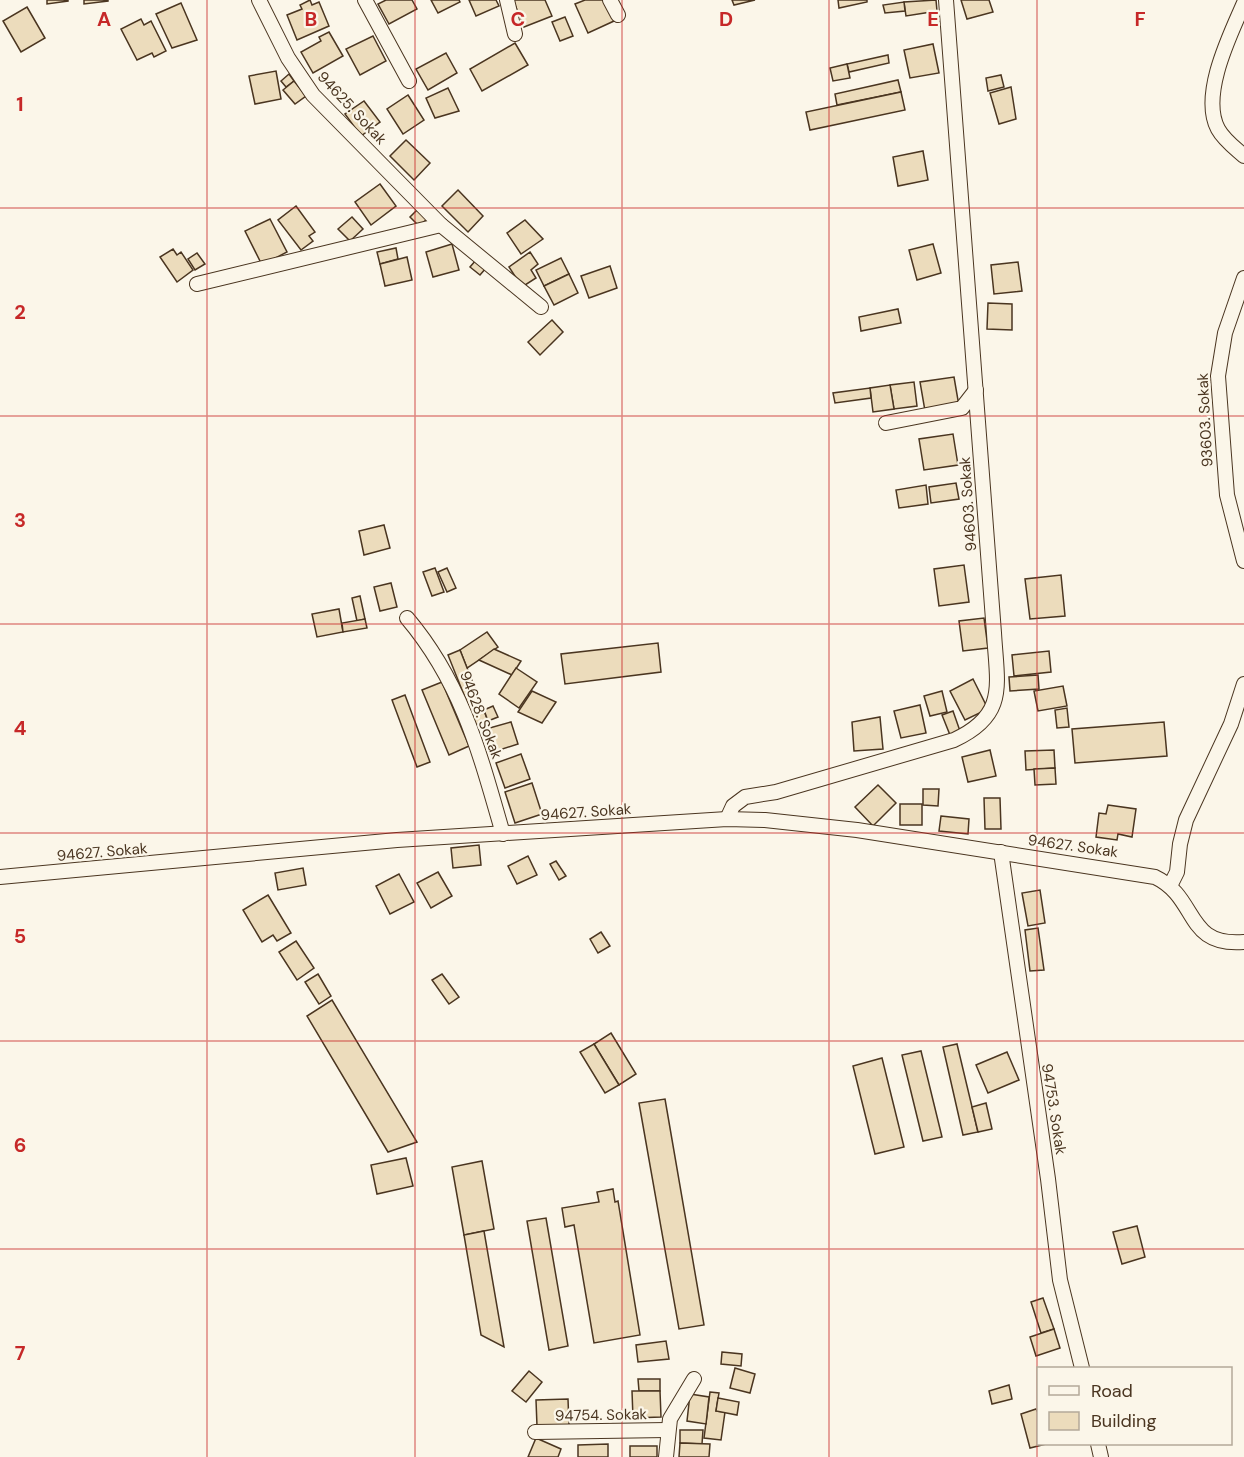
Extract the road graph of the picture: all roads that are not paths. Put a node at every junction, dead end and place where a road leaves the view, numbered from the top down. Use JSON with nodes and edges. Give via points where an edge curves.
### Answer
{"nodes":[{"id":1,"x":260,"y":0,"type":"edge"},
{"id":2,"x":365,"y":0,"type":"edge"},
{"id":3,"x":507,"y":0,"type":"edge"},
{"id":4,"x":610,"y":0,"type":"edge"},
{"id":5,"x":946,"y":0,"type":"edge"},
{"id":6,"x":1244,"y":3,"type":"edge"},
{"id":7,"x":618,"y":15,"type":"dead end"},
{"id":8,"x":515,"y":34,"type":"dead end"},
{"id":9,"x":409,"y":81,"type":"dead end"},
{"id":10,"x":1244,"y":156,"type":"edge"},
{"id":11,"x":441,"y":225,"type":"junction"},
{"id":12,"x":1244,"y":278,"type":"edge"},
{"id":13,"x":197,"y":284,"type":"dead end"},
{"id":14,"x":541,"y":307,"type":"dead end"},
{"id":15,"x":976,"y":390,"type":"junction"},
{"id":16,"x":886,"y":423,"type":"dead end"},
{"id":17,"x":1244,"y":561,"type":"edge"},
{"id":18,"x":407,"y":618,"type":"dead end"},
{"id":19,"x":1244,"y":684,"type":"edge"},
{"id":20,"x":727,"y":819,"type":"junction"},
{"id":21,"x":503,"y":834,"type":"junction"},
{"id":22,"x":1001,"y":852,"type":"junction"},
{"id":23,"x":0,"y":877,"type":"edge"},
{"id":24,"x":1171,"y":884,"type":"junction"},
{"id":25,"x":1244,"y":942,"type":"edge"},
{"id":26,"x":1082,"y":1367,"type":"edge"},
{"id":27,"x":694,"y":1379,"type":"dead end"},
{"id":28,"x":668,"y":1430,"type":"junction"},
{"id":29,"x":535,"y":1432,"type":"dead end"},
{"id":30,"x":666,"y":1457,"type":"edge"}],
"edges":[{"from":1,"to":11,"type":"street","name":"94625. Sokak","via":[[288,58],[313,95]]},
{"from":2,"to":9,"type":"street"},
{"from":3,"to":8,"type":"street"},
{"from":4,"to":7,"type":"street"},
{"from":5,"to":15,"type":"street","name":"94603. Sokak"},
{"from":6,"to":10,"type":"street","via":[[1221,61],[1212,104],[1218,130]]},
{"from":11,"to":13,"type":"street"},
{"from":11,"to":14,"type":"street","name":"94625. Sokak"},
{"from":12,"to":17,"type":"street","name":"93603. Sokak","via":[[1225,333],[1218,376],[1227,495]]},
{"from":15,"to":16,"type":"street","via":[[962,408]]},
{"from":15,"to":20,"type":"street","name":"94603. Sokak","via":[[996,660],[995,700],[988,718],[954,741],[776,792],[745,797],[733,806]]},
{"from":18,"to":21,"type":"street","name":"94628. Sokak","via":[[434,652],[453,686],[482,760]]},
{"from":19,"to":24,"type":"street","via":[[1207,779],[1186,820],[1177,872]]},
{"from":20,"to":21,"type":"street","name":"94627. Sokak"},
{"from":20,"to":22,"type":"street","name":"94627. Sokak","via":[[846,829]]},
{"from":21,"to":23,"type":"street","name":"94627. Sokak","via":[[397,840]]},
{"from":22,"to":24,"type":"street","name":"94627. Sokak","via":[[1132,871]]},
{"from":22,"to":26,"type":"street","name":"94753. Sokak","via":[[1060,1280]]},
{"from":24,"to":25,"type":"street","via":[[1209,938]]},
{"from":27,"to":28,"type":"street","name":"94754. Sokak"},
{"from":28,"to":29,"type":"street","name":"94754. Sokak"},
{"from":28,"to":30,"type":"street","name":"94754. Sokak"}]}
